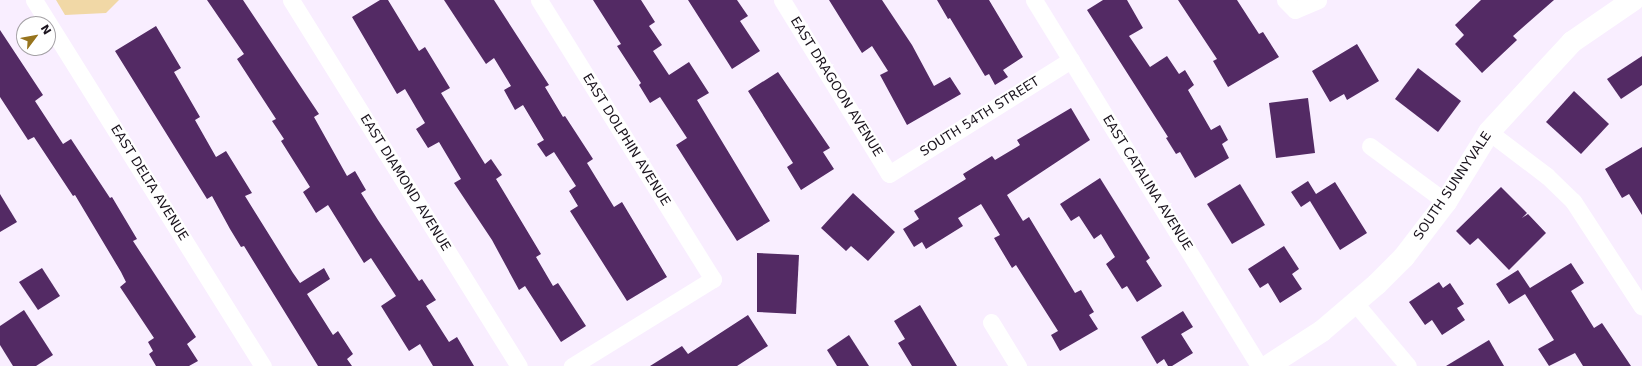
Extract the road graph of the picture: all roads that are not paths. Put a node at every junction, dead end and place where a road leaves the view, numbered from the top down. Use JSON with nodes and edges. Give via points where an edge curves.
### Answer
{"nodes":[{"id":1,"x":34,"y":0,"type":"edge"},
{"id":2,"x":291,"y":0,"type":"edge"},
{"id":3,"x":539,"y":0,"type":"edge"},
{"id":4,"x":782,"y":0,"type":"edge"},
{"id":5,"x":1034,"y":0,"type":"edge"},
{"id":6,"x":1318,"y":0,"type":"edge"},
{"id":7,"x":1633,"y":0,"type":"edge"},
{"id":8,"x":1290,"y":5,"type":"edge"},
{"id":9,"x":1071,"y":60,"type":"junction"},
{"id":10,"x":1489,"y":132,"type":"junction"},
{"id":11,"x":1370,"y":146,"type":"dead end"},
{"id":12,"x":889,"y":174,"type":"joint"},
{"id":13,"x":1446,"y":202,"type":"junction"},
{"id":14,"x":1355,"y":303,"type":"junction"},
{"id":15,"x":1642,"y":307,"type":"edge"},
{"id":16,"x":991,"y":322,"type":"dead end"},
{"id":17,"x":264,"y":366,"type":"edge"},
{"id":18,"x":519,"y":366,"type":"edge"},
{"id":19,"x":572,"y":366,"type":"edge"},
{"id":20,"x":1018,"y":366,"type":"edge"},
{"id":21,"x":1259,"y":366,"type":"edge"},
{"id":22,"x":1268,"y":366,"type":"edge"},
{"id":23,"x":1408,"y":366,"type":"edge"}],
"edges":[{"from":1,"to":17,"type":"street","name":"EAST DELTA AVENUE"},
{"from":2,"to":18,"type":"street","name":"EAST DIAMOND AVENUE"},
{"from":3,"to":19,"type":"street","name":"EAST DOLPHIN AVENUE","via":[[713,279]]},
{"from":4,"to":12,"type":"street","name":"EAST DRAGOON AVENUE"},
{"from":5,"to":9,"type":"street","name":"EAST CATALINA AVENUE"},
{"from":6,"to":8,"type":"street"},
{"from":7,"to":10,"type":"street","name":"SOUTH SUNNYVALE","via":[[1572,42]]},
{"from":9,"to":12,"type":"street","name":"SOUTH 54TH STREET"},
{"from":9,"to":21,"type":"street","name":"EAST CATALINA AVENUE"},
{"from":10,"to":13,"type":"street","name":"SOUTH SUNNYVALE"},
{"from":10,"to":15,"type":"street","via":[[1547,176],[1573,201]]},
{"from":11,"to":13,"type":"street"},
{"from":13,"to":14,"type":"street","name":"SOUTH SUNNYVALE","via":[[1404,257]]},
{"from":14,"to":22,"type":"street","name":"SOUTH SUNNYVALE","via":[[1322,331]]},
{"from":14,"to":23,"type":"street"},
{"from":16,"to":20,"type":"street"}]}
